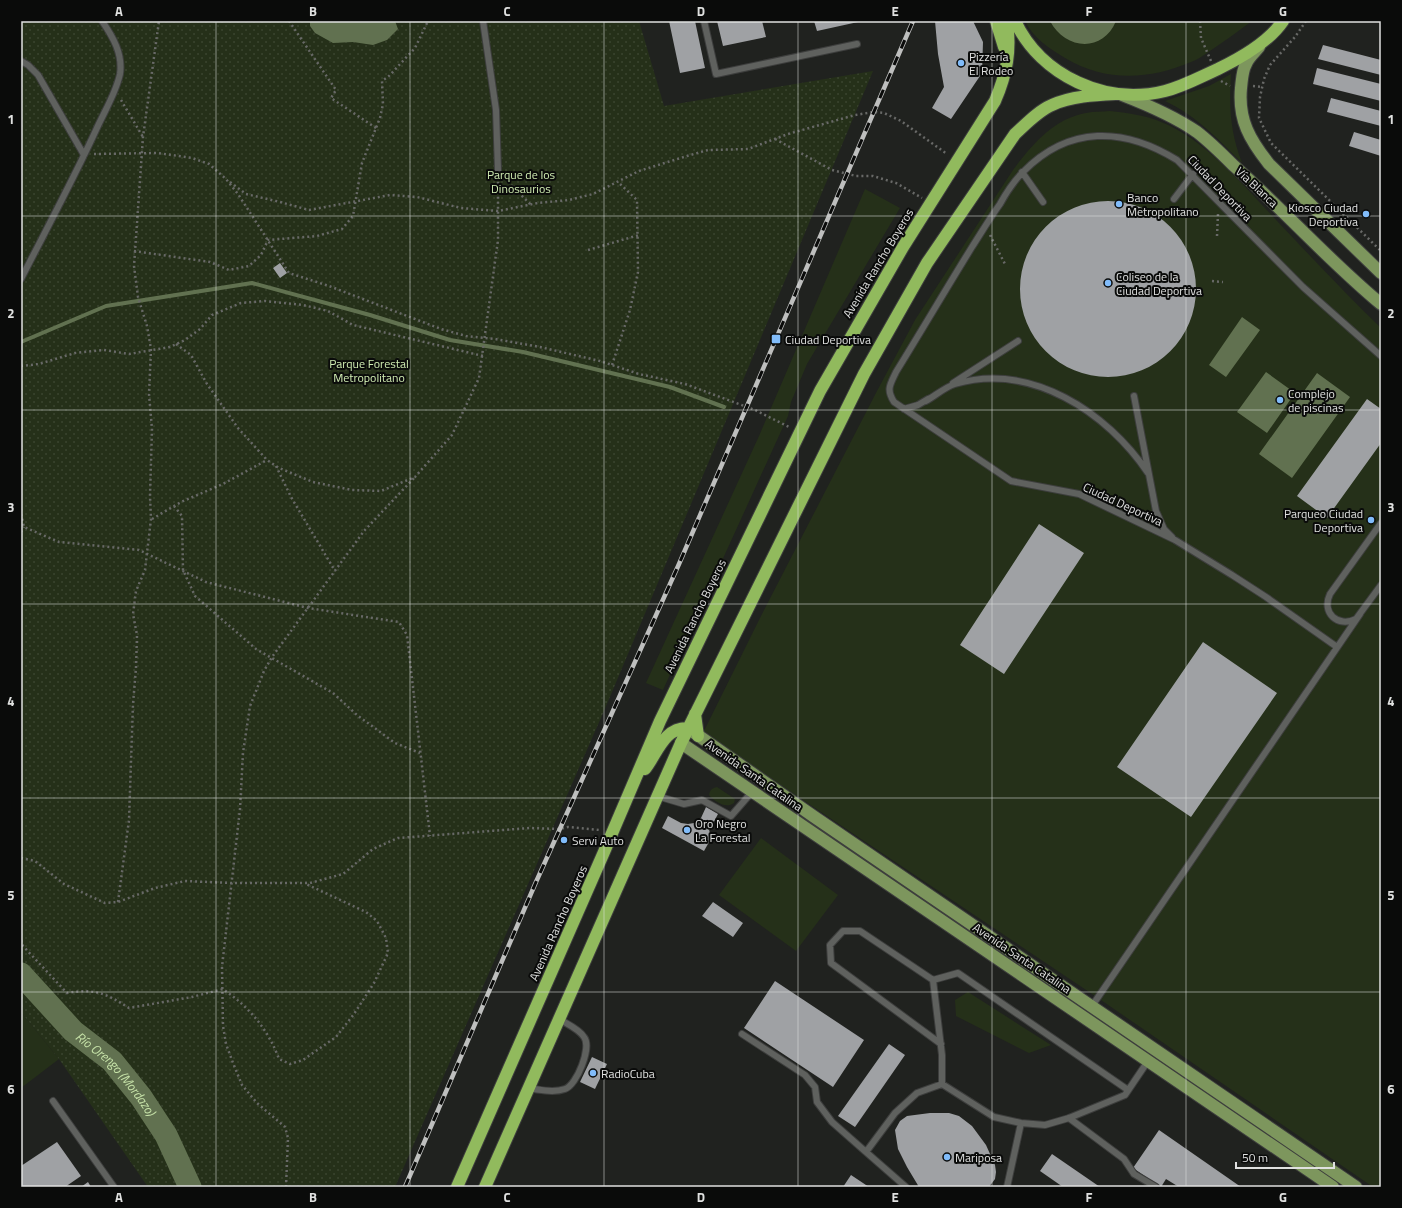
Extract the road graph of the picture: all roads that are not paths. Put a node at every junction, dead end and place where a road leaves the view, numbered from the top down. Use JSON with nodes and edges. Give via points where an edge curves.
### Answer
{"nodes":[{"id":1,"x":102,"y":21,"type":"edge"},
{"id":2,"x":483,"y":21,"type":"edge"},
{"id":3,"x":704,"y":21,"type":"edge"},
{"id":4,"x":996,"y":21,"type":"edge"},
{"id":5,"x":1007,"y":21,"type":"edge"},
{"id":6,"x":1015,"y":21,"type":"edge"},
{"id":7,"x":1283,"y":21,"type":"edge"},
{"id":8,"x":1262,"y":43,"type":"junction"},
{"id":9,"x":857,"y":44,"type":"dead end"},
{"id":10,"x":21,"y":61,"type":"edge"},
{"id":11,"x":1004,"y":80,"type":"junction"},
{"id":12,"x":1117,"y":94,"type":"junction"},
{"id":13,"x":84,"y":154,"type":"junction"},
{"id":14,"x":498,"y":171,"type":"road end"},
{"id":15,"x":1022,"y":172,"type":"junction"},
{"id":16,"x":1193,"y":174,"type":"junction"},
{"id":17,"x":1174,"y":199,"type":"dead end"},
{"id":18,"x":1043,"y":202,"type":"dead end"},
{"id":19,"x":1381,"y":273,"type":"edge"},
{"id":20,"x":21,"y":279,"type":"edge"},
{"id":21,"x":1381,"y":304,"type":"edge"},
{"id":22,"x":1018,"y":340,"type":"dead end"},
{"id":23,"x":1381,"y":356,"type":"edge"},
{"id":24,"x":1134,"y":396,"type":"dead end"},
{"id":25,"x":926,"y":401,"type":"junction"},
{"id":26,"x":904,"y":409,"type":"junction"},
{"id":27,"x":1148,"y":473,"type":"junction"},
{"id":28,"x":1381,"y":523,"type":"edge"},
{"id":29,"x":1175,"y":540,"type":"junction"},
{"id":30,"x":1381,"y":585,"type":"edge"},
{"id":31,"x":1360,"y":614,"type":"junction"},
{"id":32,"x":1337,"y":647,"type":"junction"},
{"id":33,"x":681,"y":677,"type":"junction"},
{"id":34,"x":694,"y":714,"type":"junction"},
{"id":35,"x":688,"y":728,"type":"junction"},
{"id":36,"x":671,"y":733,"type":"junction"},
{"id":37,"x":698,"y":736,"type":"junction"},
{"id":38,"x":681,"y":743,"type":"junction"},
{"id":39,"x":633,"y":784,"type":"junction"},
{"id":40,"x":752,"y":792,"type":"junction"},
{"id":41,"x":657,"y":796,"type":"junction"},
{"id":42,"x":933,"y":980,"type":"junction"},
{"id":43,"x":1092,"y":1006,"type":"junction"},
{"id":44,"x":559,"y":1019,"type":"junction"},
{"id":45,"x":742,"y":1034,"type":"dead end"},
{"id":46,"x":941,"y":1044,"type":"junction"},
{"id":47,"x":1148,"y":1061,"type":"junction"},
{"id":48,"x":942,"y":1084,"type":"junction"},
{"id":49,"x":528,"y":1088,"type":"junction"},
{"id":50,"x":1128,"y":1090,"type":"junction"},
{"id":51,"x":53,"y":1101,"type":"dead end"},
{"id":52,"x":1069,"y":1118,"type":"junction"},
{"id":53,"x":1020,"y":1123,"type":"junction"},
{"id":54,"x":866,"y":1152,"type":"junction"},
{"id":55,"x":114,"y":1187,"type":"edge"},
{"id":56,"x":457,"y":1187,"type":"edge"},
{"id":57,"x":485,"y":1187,"type":"edge"},
{"id":58,"x":906,"y":1187,"type":"edge"},
{"id":59,"x":1007,"y":1187,"type":"edge"},
{"id":60,"x":1156,"y":1187,"type":"edge"},
{"id":61,"x":1333,"y":1187,"type":"edge"},
{"id":62,"x":1356,"y":1187,"type":"edge"}],
"edges":[{"from":1,"to":13,"type":"lane","via":[[114,39],[120,74]]},
{"from":2,"to":14,"type":"lane","via":[[496,110]]},
{"from":3,"to":9,"type":"lane","via":[[716,74]]},
{"from":4,"to":11,"type":"highway","via":[[1005,50]]},
{"from":5,"to":11,"type":"highway","via":[[1009,55]]},
{"from":6,"to":12,"type":"highway","via":[[1033,50],[1061,74],[1076,82]]},
{"from":7,"to":8,"type":"highway"},
{"from":8,"to":12,"type":"highway","via":[[1235,60],[1180,86],[1146,95]]},
{"from":8,"to":19,"type":"main road","name":"Vía Blanca","via":[[1246,63],[1241,84],[1241,106],[1247,130],[1269,164]]},
{"from":10,"to":13,"type":"lane","via":[[38,75]]},
{"from":11,"to":33,"type":"highway","name":"Avenida Rancho Boyeros","via":[[995,101],[903,247],[820,391]]},
{"from":12,"to":21,"type":"main road","name":"Vía Blanca","via":[[1149,105],[1198,133],[1259,187]]},
{"from":12,"to":34,"type":"highway","via":[[1076,98],[1052,105],[1034,117],[1015,134],[927,262],[864,374]]},
{"from":13,"to":20,"type":"lane"},
{"from":15,"to":16,"type":"lane","name":"Ciudad Deportiva","via":[[1050,150],[1066,142],[1103,136],[1133,139],[1150,145],[1177,160]]},
{"from":15,"to":18,"type":"lane"},
{"from":15,"to":26,"type":"lane","name":"Ciudad Deportiva","via":[[1006,193],[890,384],[890,396]]},
{"from":16,"to":17,"type":"lane"},
{"from":16,"to":23,"type":"lane","name":"Ciudad Deportiva","via":[[1303,288]]},
{"from":22,"to":25,"type":"lane"},
{"from":24,"to":27,"type":"lane"},
{"from":25,"to":26,"type":"lane"},
{"from":25,"to":27,"type":"lane","via":[[954,384],[996,379],[1025,382],[1058,394],[1094,415],[1124,442]]},
{"from":26,"to":29,"type":"lane","name":"Ciudad Deportiva","via":[[1011,481],[1079,494]]},
{"from":27,"to":29,"type":"lane","via":[[1156,511],[1164,529]]},
{"from":28,"to":31,"type":"lane","via":[[1328,599],[1330,615],[1339,621],[1350,622]]},
{"from":29,"to":32,"type":"lane","name":"Ciudad Deportiva","via":[[1266,597]]},
{"from":30,"to":31,"type":"lane"},
{"from":31,"to":32,"type":"lane"},
{"from":32,"to":43,"type":"lane"},
{"from":33,"to":36,"type":"highway","via":[[668,715]]},
{"from":33,"to":39,"type":"highway","name":"Avenida Rancho Boyeros"},
{"from":34,"to":35,"type":"highway"},
{"from":34,"to":37,"type":"highway"},
{"from":35,"to":36,"type":"highway"},
{"from":35,"to":37,"type":"main road","name":"Avenida Santa Catalina"},
{"from":35,"to":38,"type":"highway"},
{"from":36,"to":38,"type":"highway"},
{"from":36,"to":39,"type":"highway"},
{"from":37,"to":43,"type":"main road","name":"Avenida Santa Catalina"},
{"from":38,"to":40,"type":"main road","name":"Avenida Santa Catalina"},
{"from":38,"to":41,"type":"highway"},
{"from":39,"to":56,"type":"highway","name":"Avenida Rancho Boyeros"},
{"from":40,"to":41,"type":"lane","via":[[731,816],[702,800],[684,804]]},
{"from":40,"to":47,"type":"main road","name":"Avenida Santa Catalina"},
{"from":41,"to":44,"type":"highway"},
{"from":42,"to":46,"type":"lane"},
{"from":42,"to":46,"type":"lane","via":[[860,931],[843,931],[830,946],[831,963]]},
{"from":42,"to":50,"type":"lane","via":[[958,973]]},
{"from":43,"to":62,"type":"main road","name":"Avenida Santa Catalina"},
{"from":44,"to":49,"type":"highway"},
{"from":44,"to":49,"type":"lane","via":[[584,1036],[587,1042],[586,1054],[576,1079],[567,1089],[556,1091]]},
{"from":45,"to":54,"type":"lane","via":[[805,1075],[815,1087],[818,1102],[832,1122]]},
{"from":46,"to":48,"type":"lane"},
{"from":47,"to":50,"type":"lane"},
{"from":47,"to":61,"type":"main road","name":"Avenida Santa Catalina"},
{"from":48,"to":53,"type":"lane","via":[[994,1117]]},
{"from":48,"to":54,"type":"lane","via":[[917,1093],[895,1113]]},
{"from":49,"to":57,"type":"highway"},
{"from":50,"to":52,"type":"lane","via":[[1125,1095]]},
{"from":51,"to":55,"type":"lane"},
{"from":52,"to":53,"type":"lane","via":[[1045,1125]]},
{"from":52,"to":60,"type":"lane","via":[[1124,1159],[1134,1174]]},
{"from":53,"to":59,"type":"lane"},
{"from":54,"to":58,"type":"lane"}]}
